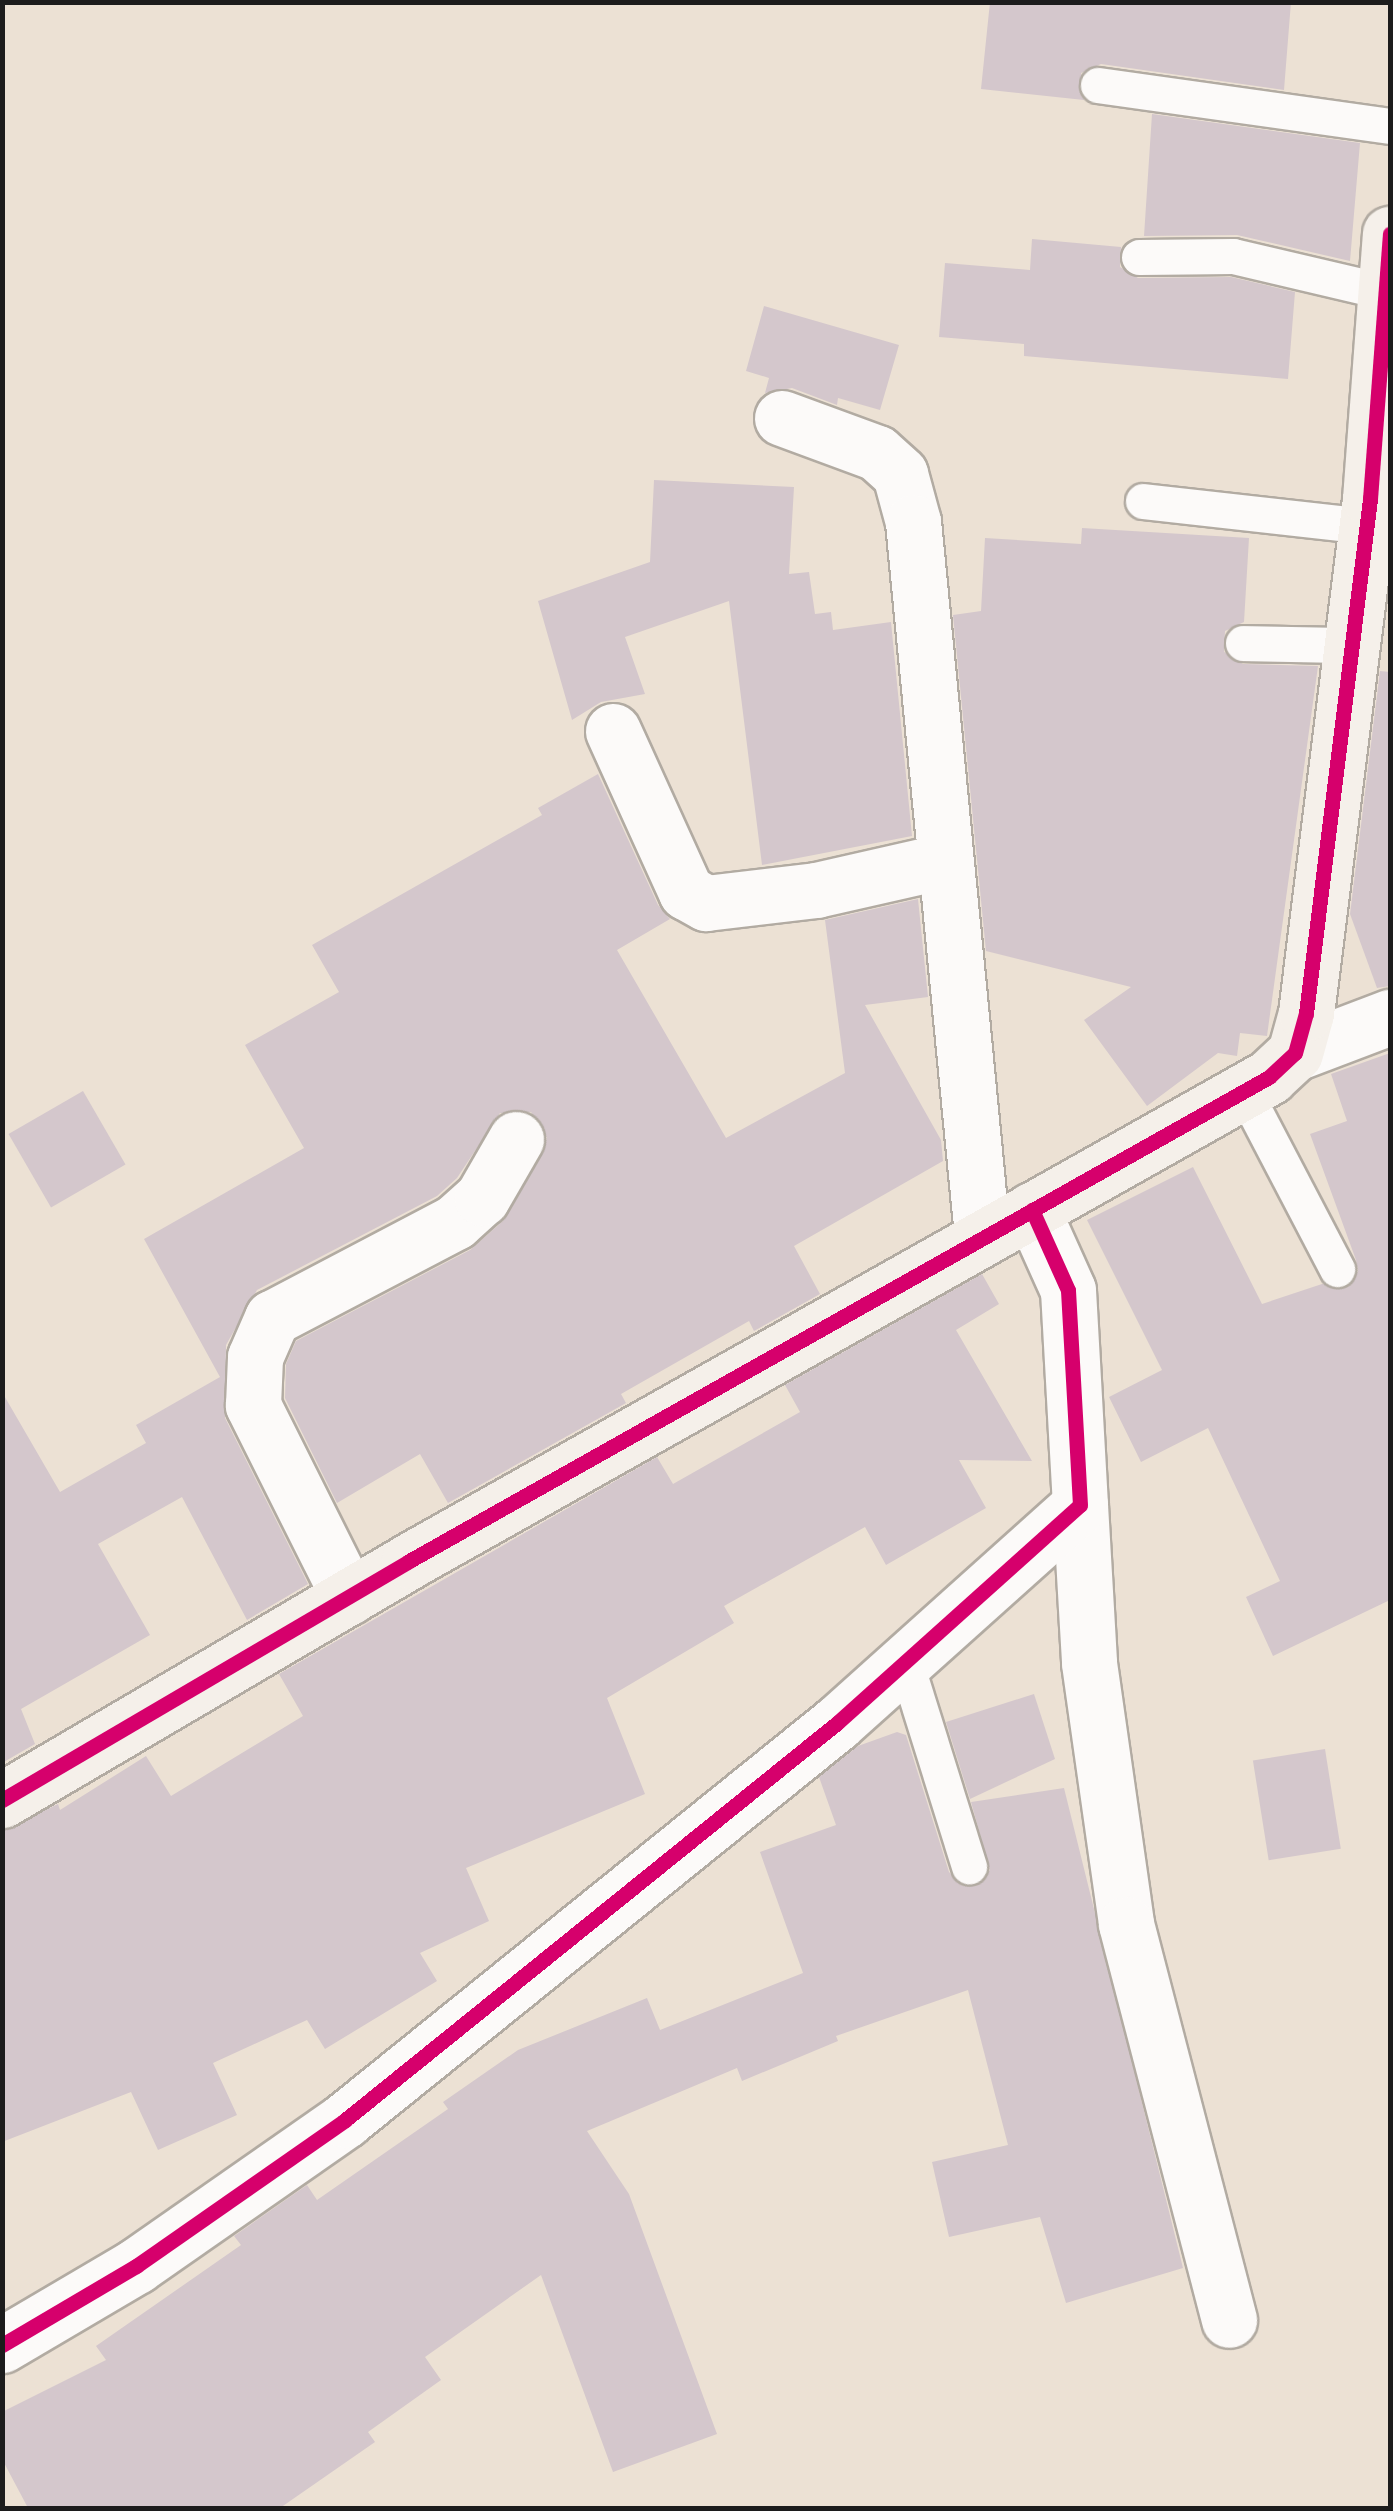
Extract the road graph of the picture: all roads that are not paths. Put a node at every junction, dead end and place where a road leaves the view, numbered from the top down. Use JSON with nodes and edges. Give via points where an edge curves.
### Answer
{"nodes":[{"id":1,"x":1098,"y":85,"type":"dead end"},
{"id":2,"x":1390,"y":126,"type":"edge"},
{"id":3,"x":1390,"y":234,"type":"edge"},
{"id":4,"x":1139,"y":257,"type":"dead end"},
{"id":5,"x":1386,"y":292,"type":"junction"},
{"id":6,"x":782,"y":418,"type":"dead end"},
{"id":7,"x":1143,"y":501,"type":"dead end"},
{"id":8,"x":1375,"y":507,"type":"edge"},
{"id":9,"x":1243,"y":643,"type":"dead end"},
{"id":10,"x":1352,"y":645,"type":"junction"},
{"id":11,"x":613,"y":731,"type":"dead end"},
{"id":12,"x":944,"y":862,"type":"junction"},
{"id":13,"x":1390,"y":1017,"type":"edge"},
{"id":14,"x":1296,"y":1053,"type":"junction"},
{"id":15,"x":1244,"y":1091,"type":"junction"},
{"id":16,"x":516,"y":1139,"type":"dead end"},
{"id":17,"x":1032,"y":1210,"type":"junction"},
{"id":18,"x":982,"y":1235,"type":"junction"},
{"id":19,"x":1337,"y":1269,"type":"dead end"},
{"id":20,"x":1080,"y":1505,"type":"junction"},
{"id":21,"x":349,"y":1597,"type":"junction"},
{"id":22,"x":906,"y":1664,"type":"junction"},
{"id":23,"x":2,"y":1800,"type":"edge"},
{"id":24,"x":969,"y":1866,"type":"dead end"},
{"id":25,"x":1229,"y":2320,"type":"dead end"},
{"id":26,"x":2,"y":2345,"type":"edge"}],
"edges":[{"from":1,"to":2,"type":"lane"},
{"from":3,"to":5,"type":"street"},
{"from":4,"to":5,"type":"lane","via":[[1233,256]]},
{"from":5,"to":8,"type":"street"},
{"from":6,"to":12,"type":"street","via":[[877,453],[900,474],[913,522]]},
{"from":7,"to":8,"type":"lane"},
{"from":8,"to":10,"type":"street"},
{"from":9,"to":10,"type":"lane"},
{"from":10,"to":14,"type":"street"},
{"from":11,"to":12,"type":"street","via":[[686,892],[706,903],[816,890]]},
{"from":12,"to":18,"type":"street"},
{"from":13,"to":14,"type":"street"},
{"from":14,"to":15,"type":"street"},
{"from":15,"to":17,"type":"street"},
{"from":15,"to":19,"type":"lane"},
{"from":16,"to":21,"type":"street","via":[[482,1198],[455,1222],[272,1318],[255,1357],[253,1405]]},
{"from":17,"to":18,"type":"street"},
{"from":17,"to":20,"type":"street","via":[[1068,1290]]},
{"from":18,"to":21,"type":"street"},
{"from":20,"to":22,"type":"street"},
{"from":20,"to":25,"type":"street","via":[[1088,1663],[1126,1924]]},
{"from":21,"to":23,"type":"street"},
{"from":22,"to":24,"type":"lane"},
{"from":22,"to":26,"type":"street","via":[[345,2120],[136,2266]]}]}
